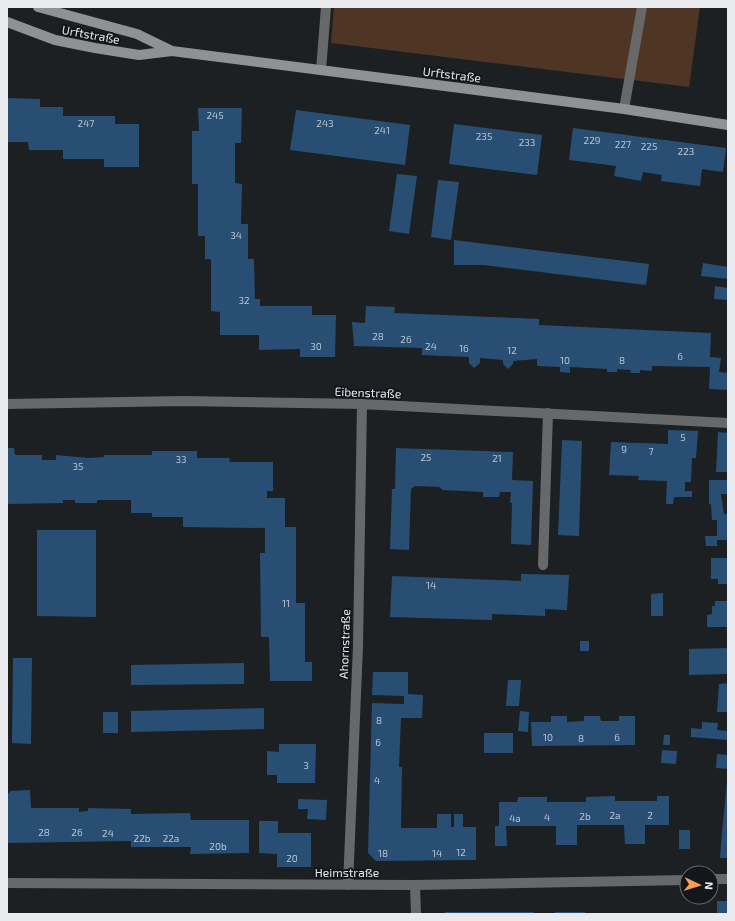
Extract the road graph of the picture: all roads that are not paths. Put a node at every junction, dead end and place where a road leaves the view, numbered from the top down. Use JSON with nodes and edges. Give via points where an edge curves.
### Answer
{"nodes":[{"id":1,"x":38,"y":7,"type":"edge"},
{"id":2,"x":326,"y":7,"type":"edge"},
{"id":3,"x":642,"y":7,"type":"edge"},
{"id":4,"x":7,"y":22,"type":"edge"},
{"id":5,"x":172,"y":51,"type":"junction"},
{"id":6,"x":321,"y":70,"type":"junction"},
{"id":7,"x":624,"y":109,"type":"junction"},
{"id":8,"x":728,"y":125,"type":"edge"},
{"id":9,"x":7,"y":404,"type":"edge"},
{"id":10,"x":362,"y":404,"type":"junction"},
{"id":11,"x":548,"y":413,"type":"junction"},
{"id":12,"x":728,"y":422,"type":"edge"},
{"id":13,"x":543,"y":565,"type":"dead end"},
{"id":14,"x":679,"y":880,"type":"edge"},
{"id":15,"x":7,"y":883,"type":"edge"},
{"id":16,"x":348,"y":885,"type":"junction"},
{"id":17,"x":415,"y":885,"type":"junction"},
{"id":18,"x":416,"y":914,"type":"edge"}],
"edges":[{"from":1,"to":5,"type":"street","name":"Urftstraße","via":[[137,34]]},
{"from":2,"to":6,"type":"street"},
{"from":3,"to":7,"type":"street"},
{"from":4,"to":5,"type":"street","name":"Urftstraße","via":[[55,40],[95,48],[139,55]]},
{"from":5,"to":6,"type":"street","name":"Urftstraße"},
{"from":6,"to":7,"type":"street","name":"Urftstraße"},
{"from":7,"to":8,"type":"street","name":"Urftstraße"},
{"from":9,"to":10,"type":"street","name":"Eibenstraße","via":[[184,401]]},
{"from":10,"to":11,"type":"street","name":"Eibenstraße"},
{"from":10,"to":16,"type":"street","name":"Ahornstraße","via":[[358,646]]},
{"from":11,"to":12,"type":"street","name":"Eibenstraße"},
{"from":11,"to":13,"type":"street"},
{"from":14,"to":17,"type":"street","name":"Heimstraße"},
{"from":15,"to":16,"type":"street","name":"Heimstraße"},
{"from":16,"to":17,"type":"street","name":"Heimstraße"},
{"from":17,"to":18,"type":"street"}]}
